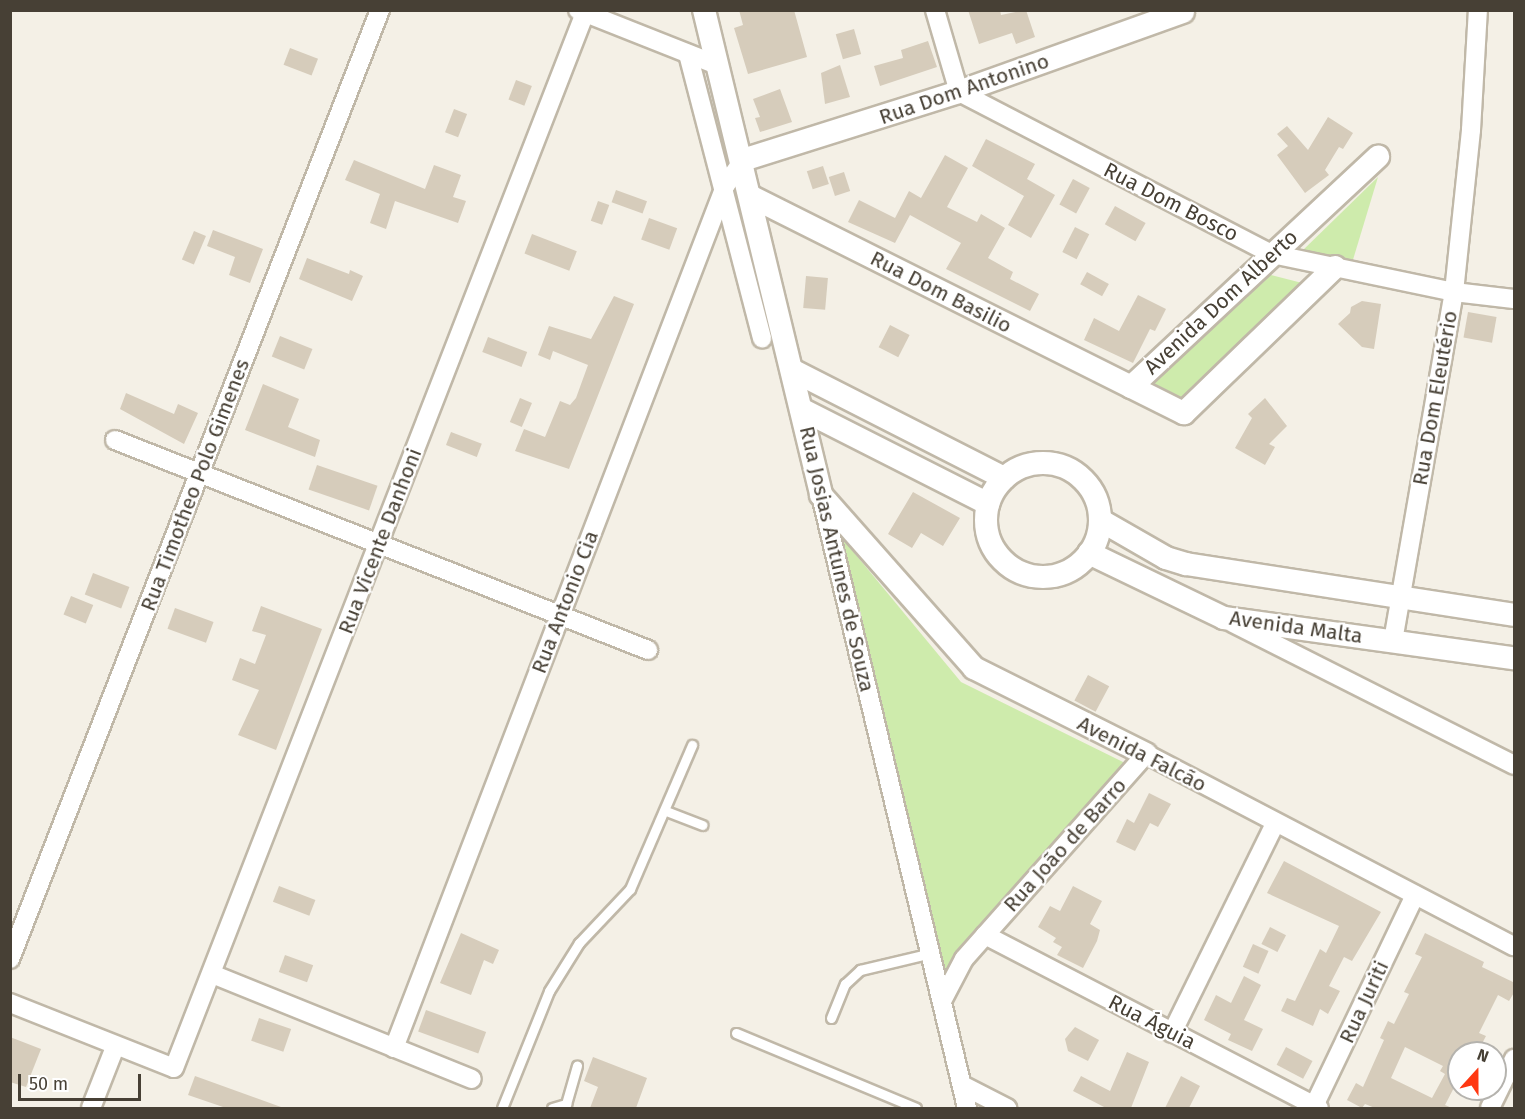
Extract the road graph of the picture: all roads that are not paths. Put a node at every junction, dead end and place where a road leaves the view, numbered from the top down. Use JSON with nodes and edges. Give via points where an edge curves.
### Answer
{"nodes":[{"id":1,"x":380,"y":10,"type":"edge"},
{"id":2,"x":704,"y":10,"type":"edge"},
{"id":3,"x":935,"y":10,"type":"edge"},
{"id":4,"x":1478,"y":10,"type":"edge"},
{"id":5,"x":582,"y":12,"type":"edge"},
{"id":6,"x":1183,"y":12,"type":"edge"},
{"id":7,"x":688,"y":54,"type":"junction"},
{"id":8,"x":717,"y":65,"type":"junction"},
{"id":9,"x":959,"y":92,"type":"junction"},
{"id":10,"x":1378,"y":157,"type":"dead end"},
{"id":11,"x":743,"y":160,"type":"junction"},
{"id":12,"x":725,"y":186,"type":"junction"},
{"id":13,"x":752,"y":197,"type":"junction"},
{"id":14,"x":1272,"y":254,"type":"junction"},
{"id":15,"x":1335,"y":267,"type":"junction"},
{"id":16,"x":1454,"y":291,"type":"junction"},
{"id":17,"x":1515,"y":299,"type":"edge"},
{"id":18,"x":762,"y":339,"type":"dead end"},
{"id":19,"x":792,"y":370,"type":"junction"},
{"id":20,"x":1131,"y":387,"type":"junction"},
{"id":21,"x":801,"y":409,"type":"junction"},
{"id":22,"x":115,"y":440,"type":"dead end"},
{"id":23,"x":200,"y":473,"type":"junction"},
{"id":24,"x":1004,"y":478,"type":"junction"},
{"id":25,"x":821,"y":495,"type":"junction"},
{"id":26,"x":988,"y":504,"type":"junction"},
{"id":27,"x":1100,"y":520,"type":"junction"},
{"id":28,"x":378,"y":544,"type":"junction"},
{"id":29,"x":1089,"y":553,"type":"junction"},
{"id":30,"x":1399,"y":596,"type":"junction"},
{"id":31,"x":560,"y":615,"type":"junction"},
{"id":32,"x":1515,"y":615,"type":"edge"},
{"id":33,"x":1224,"y":618,"type":"junction"},
{"id":34,"x":1392,"y":640,"type":"junction"},
{"id":35,"x":648,"y":650,"type":"dead end"},
{"id":36,"x":1515,"y":658,"type":"edge"},
{"id":37,"x":692,"y":745,"type":"dead end"},
{"id":38,"x":1146,"y":754,"type":"junction"},
{"id":39,"x":1515,"y":765,"type":"edge"},
{"id":40,"x":666,"y":811,"type":"junction"},
{"id":41,"x":1275,"y":824,"type":"junction"},
{"id":42,"x":702,"y":825,"type":"dead end"},
{"id":43,"x":1415,"y":895,"type":"junction"},
{"id":44,"x":985,"y":935,"type":"junction"},
{"id":45,"x":1515,"y":946,"type":"edge"},
{"id":46,"x":932,"y":952,"type":"junction"},
{"id":47,"x":10,"y":959,"type":"edge"},
{"id":48,"x":212,"y":974,"type":"junction"},
{"id":49,"x":943,"y":999,"type":"junction"},
{"id":50,"x":10,"y":1003,"type":"edge"},
{"id":51,"x":831,"y":1018,"type":"dead end"},
{"id":52,"x":736,"y":1033,"type":"dead end"},
{"id":53,"x":1172,"y":1033,"type":"junction"},
{"id":54,"x":116,"y":1047,"type":"junction"},
{"id":55,"x":394,"y":1048,"type":"junction"},
{"id":56,"x":1515,"y":1059,"type":"edge"},
{"id":57,"x":577,"y":1066,"type":"dead end"},
{"id":58,"x":472,"y":1079,"type":"dead end"},
{"id":59,"x":962,"y":1085,"type":"junction"},
{"id":60,"x":91,"y":1108,"type":"edge"},
{"id":61,"x":502,"y":1108,"type":"edge"},
{"id":62,"x":552,"y":1108,"type":"edge"},
{"id":63,"x":916,"y":1108,"type":"edge"},
{"id":64,"x":967,"y":1108,"type":"edge"},
{"id":65,"x":1007,"y":1108,"type":"edge"},
{"id":66,"x":1315,"y":1108,"type":"edge"},
{"id":67,"x":1490,"y":1108,"type":"edge"}],
"edges":[{"from":1,"to":23,"type":"street","name":"Rua Timotheo Polo Gimenes"},
{"from":2,"to":8,"type":"street","name":"Rua Josias Antunes de Souza"},
{"from":3,"to":9,"type":"street"},
{"from":4,"to":16,"type":"street","name":"Rua Dom Eleutério"},
{"from":5,"to":7,"type":"street"},
{"from":5,"to":28,"type":"street","name":"Rua Vicente Danhoni"},
{"from":6,"to":9,"type":"street","name":"Rua Dom Antonino"},
{"from":7,"to":8,"type":"street"},
{"from":7,"to":12,"type":"street"},
{"from":8,"to":11,"type":"street","name":"Rua Josias Antunes de Souza"},
{"from":9,"to":11,"type":"street","name":"Rua Dom Antonino"},
{"from":9,"to":14,"type":"street","name":"Rua Dom Bosco"},
{"from":10,"to":14,"type":"street","name":"Avenida Dom Alberto"},
{"from":11,"to":12,"type":"street","name":"Rua Antonio Cia"},
{"from":11,"to":13,"type":"street","name":"Rua Josias Antunes de Souza"},
{"from":12,"to":18,"type":"street"},
{"from":12,"to":31,"type":"street","name":"Rua Antonio Cia"},
{"from":13,"to":19,"type":"street","name":"Rua Josias Antunes de Souza"},
{"from":13,"to":20,"type":"street","name":"Rua Dom Basilio"},
{"from":14,"to":15,"type":"street","name":"Rua Dom Bosco"},
{"from":14,"to":20,"type":"street","name":"Avenida Dom Alberto"},
{"from":15,"to":16,"type":"street","name":"Rua Dom Bosco"},
{"from":15,"to":20,"type":"street","name":"Avenida Dom Alberto","via":[[1184,413]]},
{"from":16,"to":17,"type":"street","name":"Rua Dom Bosco"},
{"from":16,"to":30,"type":"street","name":"Rua Dom Eleutério"},
{"from":19,"to":21,"type":"street","name":"Rua Josias Antunes de Souza"},
{"from":19,"to":24,"type":"street"},
{"from":21,"to":25,"type":"street","name":"Rua Josias Antunes de Souza"},
{"from":21,"to":26,"type":"street"},
{"from":22,"to":23,"type":"street"},
{"from":23,"to":28,"type":"street"},
{"from":23,"to":47,"type":"street","name":"Rua Timotheo Polo Gimenes"},
{"from":24,"to":26,"type":"street"},
{"from":24,"to":27,"type":"street","via":[[1036,464],[1071,471],[1095,497]]},
{"from":25,"to":38,"type":"street","name":"Avenida Falcão","via":[[974,668]]},
{"from":25,"to":46,"type":"street","name":"Rua Josias Antunes de Souza"},
{"from":26,"to":29,"type":"street","via":[[986,528],[992,546],[1003,561],[1023,574],[1060,574]]},
{"from":27,"to":29,"type":"street"},
{"from":27,"to":30,"type":"street","via":[[1166,558],[1186,564]]},
{"from":28,"to":31,"type":"street"},
{"from":28,"to":48,"type":"street","name":"Rua Vicente Danhoni"},
{"from":29,"to":33,"type":"street","name":"Avenida Malta"},
{"from":30,"to":32,"type":"street"},
{"from":30,"to":34,"type":"street","name":"Rua Dom Eleutério"},
{"from":31,"to":35,"type":"street"},
{"from":31,"to":55,"type":"street","name":"Rua Antonio Cia"},
{"from":33,"to":34,"type":"street","name":"Avenida Malta"},
{"from":33,"to":39,"type":"street"},
{"from":34,"to":36,"type":"street","name":"Avenida Malta"},
{"from":37,"to":40,"type":"lane"},
{"from":38,"to":41,"type":"street","name":"Avenida Falcão"},
{"from":38,"to":44,"type":"street","name":"Rua João de Barro"},
{"from":40,"to":42,"type":"lane"},
{"from":40,"to":61,"type":"lane","via":[[630,889],[565,962]]},
{"from":41,"to":43,"type":"street","name":"Avenida Falcão"},
{"from":41,"to":53,"type":"street"},
{"from":43,"to":45,"type":"street","name":"Avenida Falcão"},
{"from":43,"to":66,"type":"street","name":"Rua Juriti"},
{"from":44,"to":49,"type":"street","name":"Rua João de Barro","via":[[964,959]]},
{"from":44,"to":53,"type":"street","name":"Rua Águia"},
{"from":46,"to":49,"type":"street","name":"Rua Josias Antunes de Souza"},
{"from":46,"to":51,"type":"lane","via":[[860,970],[845,984]]},
{"from":48,"to":54,"type":"street","name":"Rua Vicente Danhoni","via":[[174,1068]]},
{"from":48,"to":55,"type":"street"},
{"from":49,"to":59,"type":"street","name":"Rua Josias Antunes de Souza"},
{"from":50,"to":54,"type":"street"},
{"from":52,"to":63,"type":"lane"},
{"from":53,"to":66,"type":"street","name":"Rua Águia"},
{"from":54,"to":60,"type":"street"},
{"from":55,"to":58,"type":"street"},
{"from":56,"to":67,"type":"street"},
{"from":57,"to":62,"type":"lane","via":[[566,1104]]},
{"from":59,"to":64,"type":"street","name":"Rua Josias Antunes de Souza"},
{"from":59,"to":65,"type":"street"}]}
